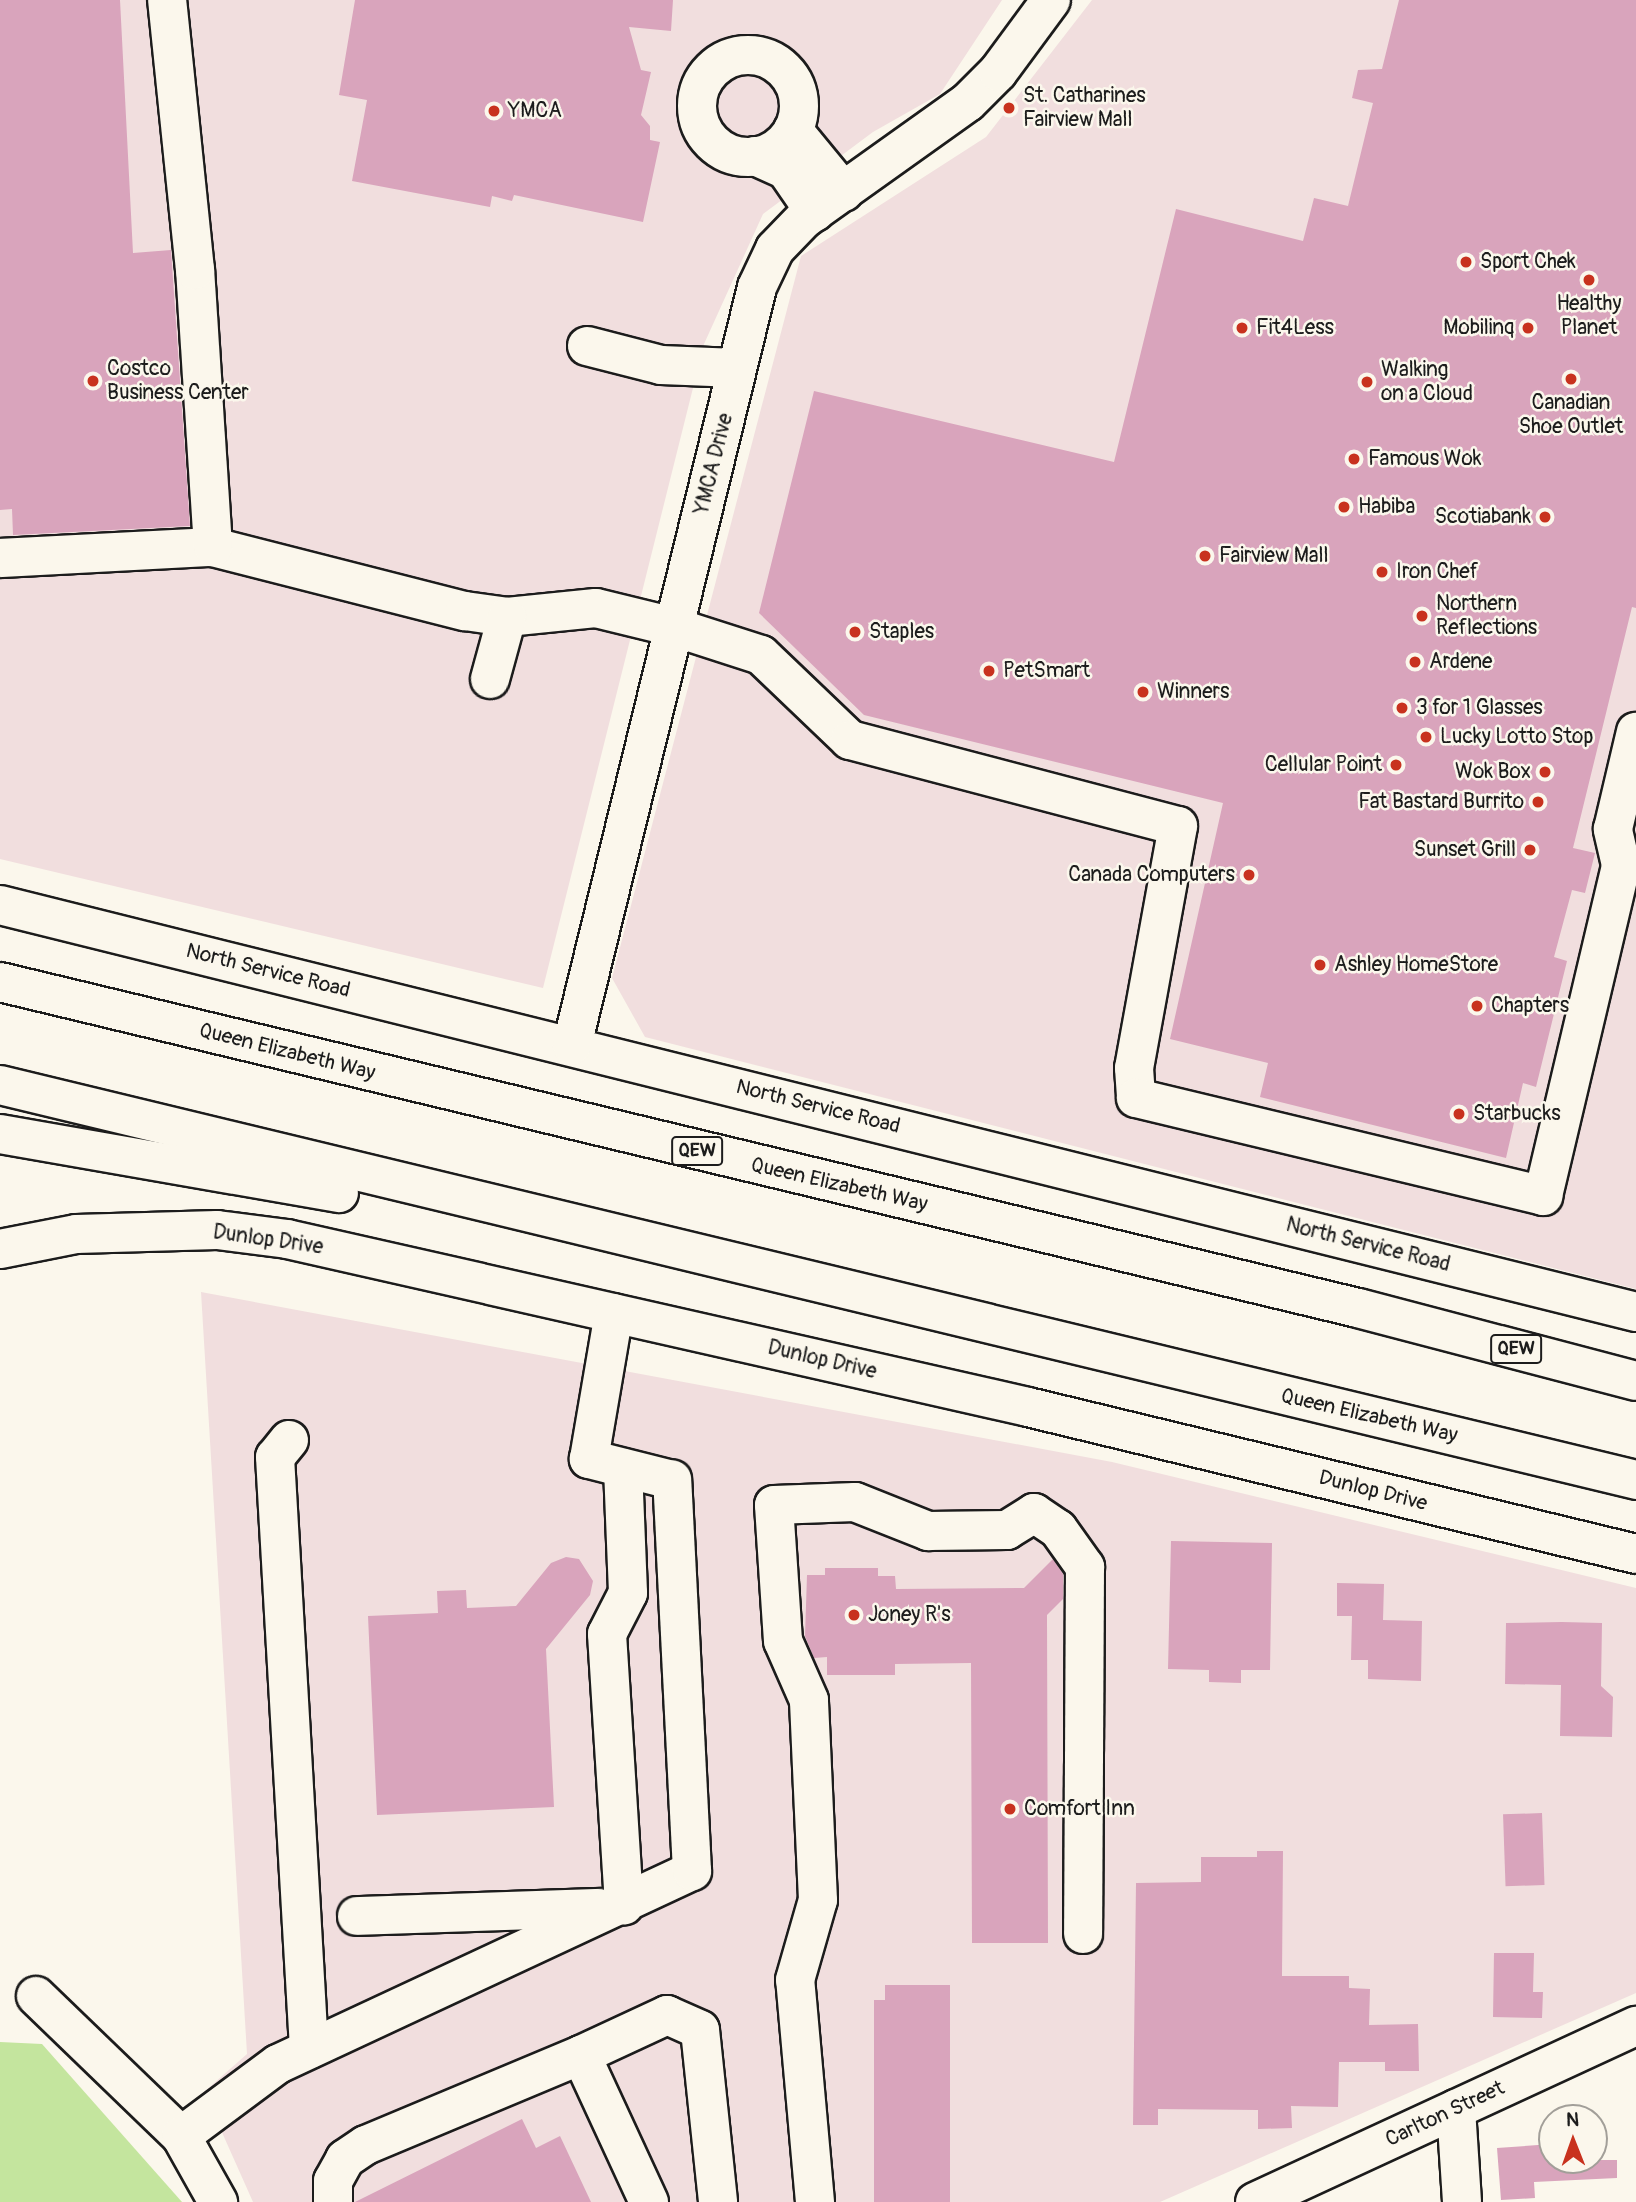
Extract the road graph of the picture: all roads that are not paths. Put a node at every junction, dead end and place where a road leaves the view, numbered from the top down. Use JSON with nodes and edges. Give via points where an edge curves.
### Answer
{"nodes":[{"id":1,"x":167,"y":0,"type":"edge"},
{"id":2,"x":1051,"y":0,"type":"edge"},
{"id":3,"x":793,"y":130,"type":"junction"},
{"id":4,"x":755,"y":156,"type":"junction"},
{"id":5,"x":830,"y":202,"type":"junction"},
{"id":6,"x":587,"y":345,"type":"dead end"},
{"id":7,"x":737,"y":368,"type":"junction"},
{"id":8,"x":213,"y":547,"type":"junction"},
{"id":9,"x":0,"y":558,"type":"edge"},
{"id":10,"x":508,"y":617,"type":"junction"},
{"id":11,"x":674,"y":627,"type":"junction"},
{"id":12,"x":490,"y":679,"type":"dead end"},
{"id":13,"x":1636,"y":732,"type":"edge"},
{"id":14,"x":0,"y":905,"type":"edge"},
{"id":15,"x":1624,"y":911,"type":"edge"},
{"id":16,"x":0,"y":982,"type":"edge"},
{"id":17,"x":572,"y":1045,"type":"junction"},
{"id":18,"x":0,"y":1085,"type":"edge"},
{"id":19,"x":0,"y":1134,"type":"edge"},
{"id":20,"x":0,"y":1249,"type":"edge"},
{"id":21,"x":702,"y":1257,"type":"junction"},
{"id":22,"x":1636,"y":1312,"type":"edge"},
{"id":23,"x":614,"y":1313,"type":"junction"},
{"id":24,"x":1636,"y":1381,"type":"edge"},
{"id":25,"x":289,"y":1440,"type":"dead end"},
{"id":26,"x":623,"y":1468,"type":"junction"},
{"id":27,"x":1636,"y":1479,"type":"edge"},
{"id":28,"x":1636,"y":1554,"type":"edge"},
{"id":29,"x":621,"y":1906,"type":"junction"},
{"id":30,"x":357,"y":1916,"type":"dead end"},
{"id":31,"x":1083,"y":1934,"type":"dead end"},
{"id":32,"x":36,"y":1996,"type":"dead end"},
{"id":33,"x":1636,"y":2026,"type":"edge"},
{"id":34,"x":309,"y":2049,"type":"junction"},
{"id":35,"x":582,"y":2055,"type":"junction"},
{"id":36,"x":1456,"y":2109,"type":"junction"},
{"id":37,"x":181,"y":2136,"type":"junction"},
{"id":38,"x":218,"y":2202,"type":"edge"},
{"id":39,"x":333,"y":2202,"type":"edge"},
{"id":40,"x":649,"y":2202,"type":"edge"},
{"id":41,"x":718,"y":2202,"type":"edge"},
{"id":42,"x":815,"y":2202,"type":"edge"},
{"id":43,"x":1255,"y":2202,"type":"edge"},
{"id":44,"x":1462,"y":2202,"type":"edge"}],
"edges":[{"from":1,"to":8,"type":"main road","via":[[195,270]]},
{"from":2,"to":5,"type":"main road","name":"YMCA Drive","via":[[998,72],[968,102]]},
{"from":3,"to":4,"type":"main road","via":[[771,152]]},
{"from":3,"to":4,"type":"main road","via":[[799,103],[781,66],[754,55],[724,60],[711,69],[697,97],[701,128],[723,150]]},
{"from":3,"to":5,"type":"main road"},
{"from":4,"to":5,"type":"main road","via":[[786,170]]},
{"from":5,"to":7,"type":"main road","name":"YMCA Drive","via":[[775,249],[757,287]]},
{"from":6,"to":7,"type":"main road","via":[[661,365]]},
{"from":7,"to":11,"type":"main road","name":"YMCA Drive"},
{"from":8,"to":9,"type":"main road"},
{"from":8,"to":10,"type":"main road"},
{"from":10,"to":11,"type":"main road","via":[[596,608]]},
{"from":10,"to":12,"type":"main road"},
{"from":11,"to":15,"type":"main road","via":[[761,656],[850,740],[1178,826],[1134,1068],[1136,1098],[1543,1196]]},
{"from":11,"to":17,"type":"main road","name":"YMCA Drive"},
{"from":13,"to":15,"type":"main road","via":[[1613,829]]},
{"from":14,"to":17,"type":"main road","name":"North Service Road"},
{"from":16,"to":24,"type":"main road","name":"Queen Elizabeth Way","number":"QEW","via":[[1358,1308]]},
{"from":17,"to":22,"type":"main road","name":"North Service Road"},
{"from":18,"to":21,"type":"main road","name":"Queen Elizabeth Way"},
{"from":19,"to":21,"type":"main road"},
{"from":20,"to":23,"type":"main road","name":"Dunlop Drive","via":[[76,1234],[217,1230],[287,1239]]},
{"from":21,"to":27,"type":"main road","name":"Queen Elizabeth Way"},
{"from":23,"to":26,"type":"main road","via":[[589,1459]]},
{"from":23,"to":28,"type":"main road","name":"Dunlop Drive"},
{"from":25,"to":34,"type":"main road","via":[[275,1457]]},
{"from":26,"to":29,"type":"main road","via":[[628,1593],[607,1634]]},
{"from":26,"to":29,"type":"main road","via":[[672,1480],[692,1871]]},
{"from":29,"to":30,"type":"main road"},
{"from":29,"to":34,"type":"main road"},
{"from":31,"to":42,"type":"main road","via":[[1085,1567],[1079,1558],[1058,1529],[1034,1513],[1007,1530],[928,1531],[855,1502],[774,1505],[783,1641],[809,1700],[818,1900],[795,1980]]},
{"from":32,"to":37,"type":"main road"},
{"from":33,"to":36,"type":"main road","name":"Carlton Street"},
{"from":34,"to":37,"type":"main road","via":[[278,2064]]},
{"from":35,"to":39,"type":"main road","via":[[366,2145],[345,2159],[333,2181]]},
{"from":35,"to":40,"type":"main road"},
{"from":35,"to":41,"type":"main road","via":[[667,2015],[700,2030]]},
{"from":36,"to":43,"type":"main road","name":"Carlton Street"},
{"from":36,"to":44,"type":"main road"},
{"from":37,"to":38,"type":"main road"}]}
